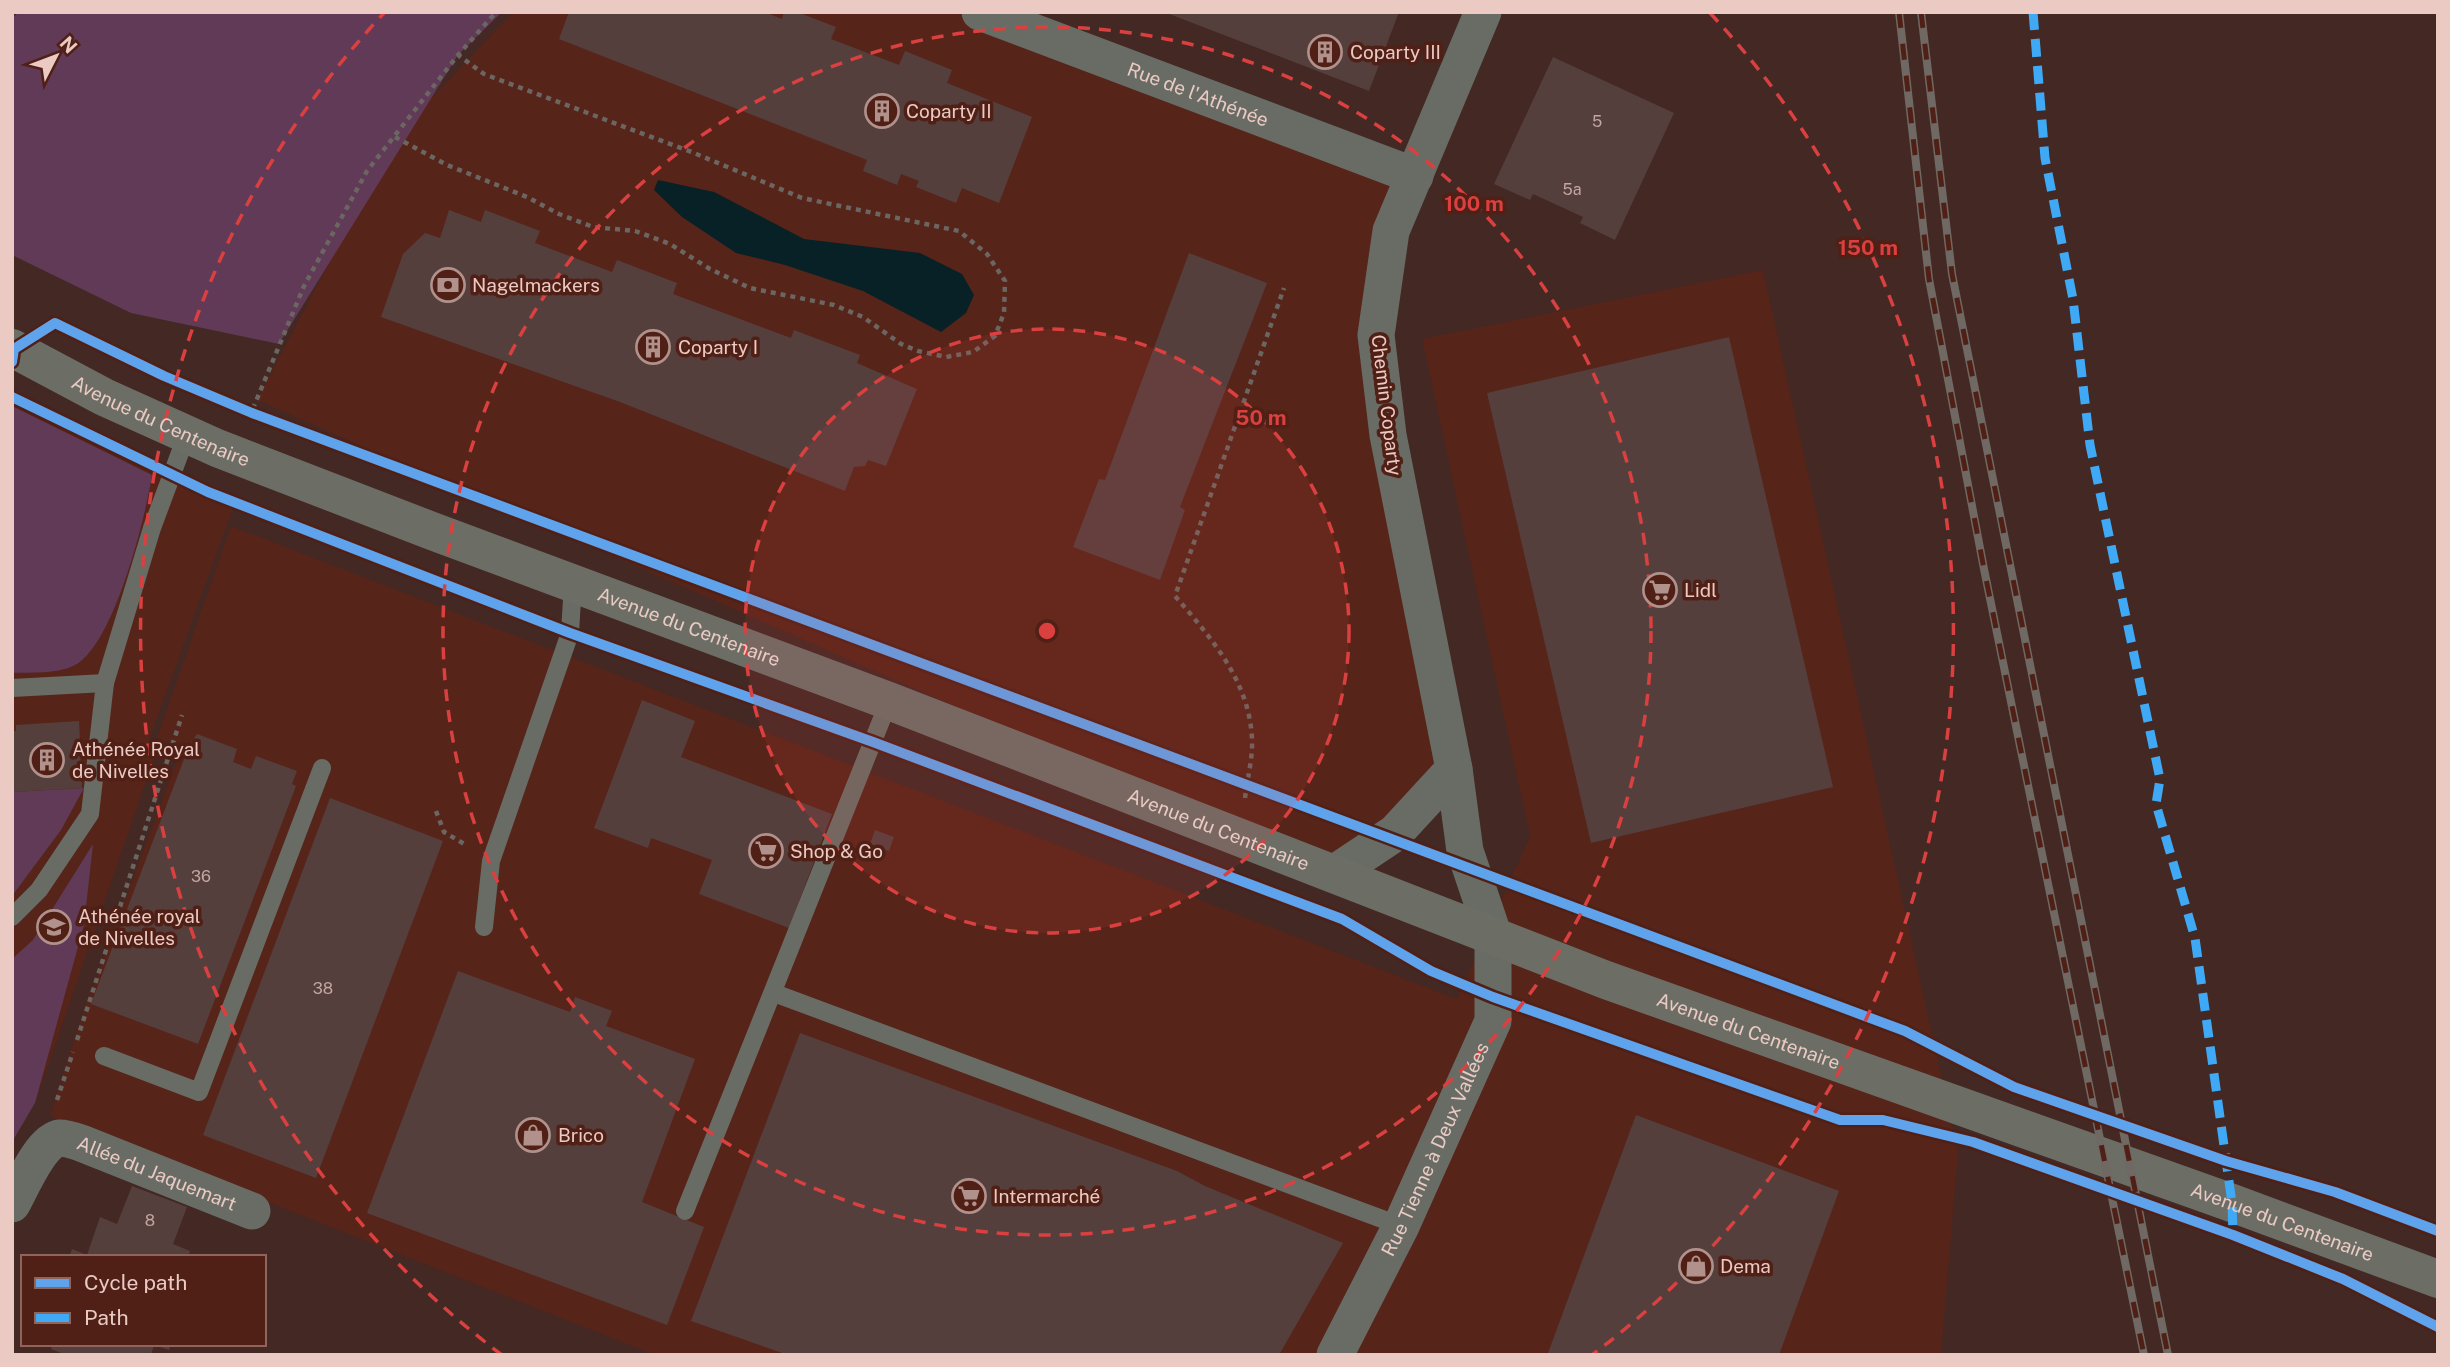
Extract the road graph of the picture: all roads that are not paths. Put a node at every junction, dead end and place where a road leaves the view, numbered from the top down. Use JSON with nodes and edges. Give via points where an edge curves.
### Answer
{"nodes":[{"id":1,"x":980,"y":12,"type":"edge"},
{"id":2,"x":1483,"y":12,"type":"edge"},
{"id":3,"x":1415,"y":176,"type":"junction"},
{"id":4,"x":12,"y":348,"type":"edge"},
{"id":5,"x":187,"y":434,"type":"junction"},
{"id":6,"x":573,"y":582,"type":"junction"},
{"id":7,"x":105,"y":684,"type":"junction"},
{"id":8,"x":12,"y":688,"type":"edge"},
{"id":9,"x":889,"y":701,"type":"junction"},
{"id":10,"x":322,"y":768,"type":"dead end"},
{"id":11,"x":1454,"y":769,"type":"junction"},
{"id":12,"x":1335,"y":873,"type":"junction"},
{"id":13,"x":12,"y":917,"type":"edge"},
{"id":14,"x":484,"y":927,"type":"dead end"},
{"id":15,"x":1493,"y":934,"type":"junction"},
{"id":16,"x":774,"y":993,"type":"junction"},
{"id":17,"x":104,"y":1056,"type":"dead end"},
{"id":18,"x":12,"y":1204,"type":"edge"},
{"id":19,"x":251,"y":1211,"type":"dead end"},
{"id":20,"x":685,"y":1211,"type":"dead end"},
{"id":21,"x":1401,"y":1226,"type":"junction"},
{"id":22,"x":2438,"y":1279,"type":"edge"},
{"id":23,"x":1335,"y":1355,"type":"edge"}],
"edges":[{"from":1,"to":3,"type":"street","name":"Rue de l'Athénée"},
{"from":2,"to":3,"type":"street","name":"Chemin Coparty"},
{"from":3,"to":11,"type":"street","name":"Chemin Coparty","via":[[1391,231],[1376,335],[1388,435]]},
{"from":4,"to":5,"type":"main road","name":"Avenue du Centenaire"},
{"from":5,"to":6,"type":"main road","name":"Avenue du Centenaire"},
{"from":5,"to":7,"type":"lane","via":[[152,528]]},
{"from":6,"to":9,"type":"main road","name":"Avenue du Centenaire"},
{"from":6,"to":14,"type":"lane","via":[[570,633],[491,861]]},
{"from":7,"to":8,"type":"lane"},
{"from":7,"to":13,"type":"lane","via":[[90,814],[39,890]]},
{"from":9,"to":12,"type":"main road","name":"Avenue du Centenaire"},
{"from":9,"to":16,"type":"lane"},
{"from":10,"to":17,"type":"lane","via":[[198,1092]]},
{"from":11,"to":12,"type":"street","via":[[1395,833]]},
{"from":11,"to":15,"type":"street","name":"Chemin Coparty","via":[[1465,851]]},
{"from":12,"to":15,"type":"main road","name":"Avenue du Centenaire"},
{"from":15,"to":21,"type":"street","name":"Rue Tienne à Deux Vallées","via":[[1493,1021]]},
{"from":15,"to":22,"type":"main road","name":"Avenue du Centenaire","via":[[1606,980]]},
{"from":16,"to":20,"type":"lane"},
{"from":16,"to":21,"type":"lane"},
{"from":18,"to":19,"type":"street","name":"Allée du Jaquemart","via":[[40,1153],[60,1138]]},
{"from":21,"to":23,"type":"street","name":"Rue Tienne à Deux Vallées"}]}
